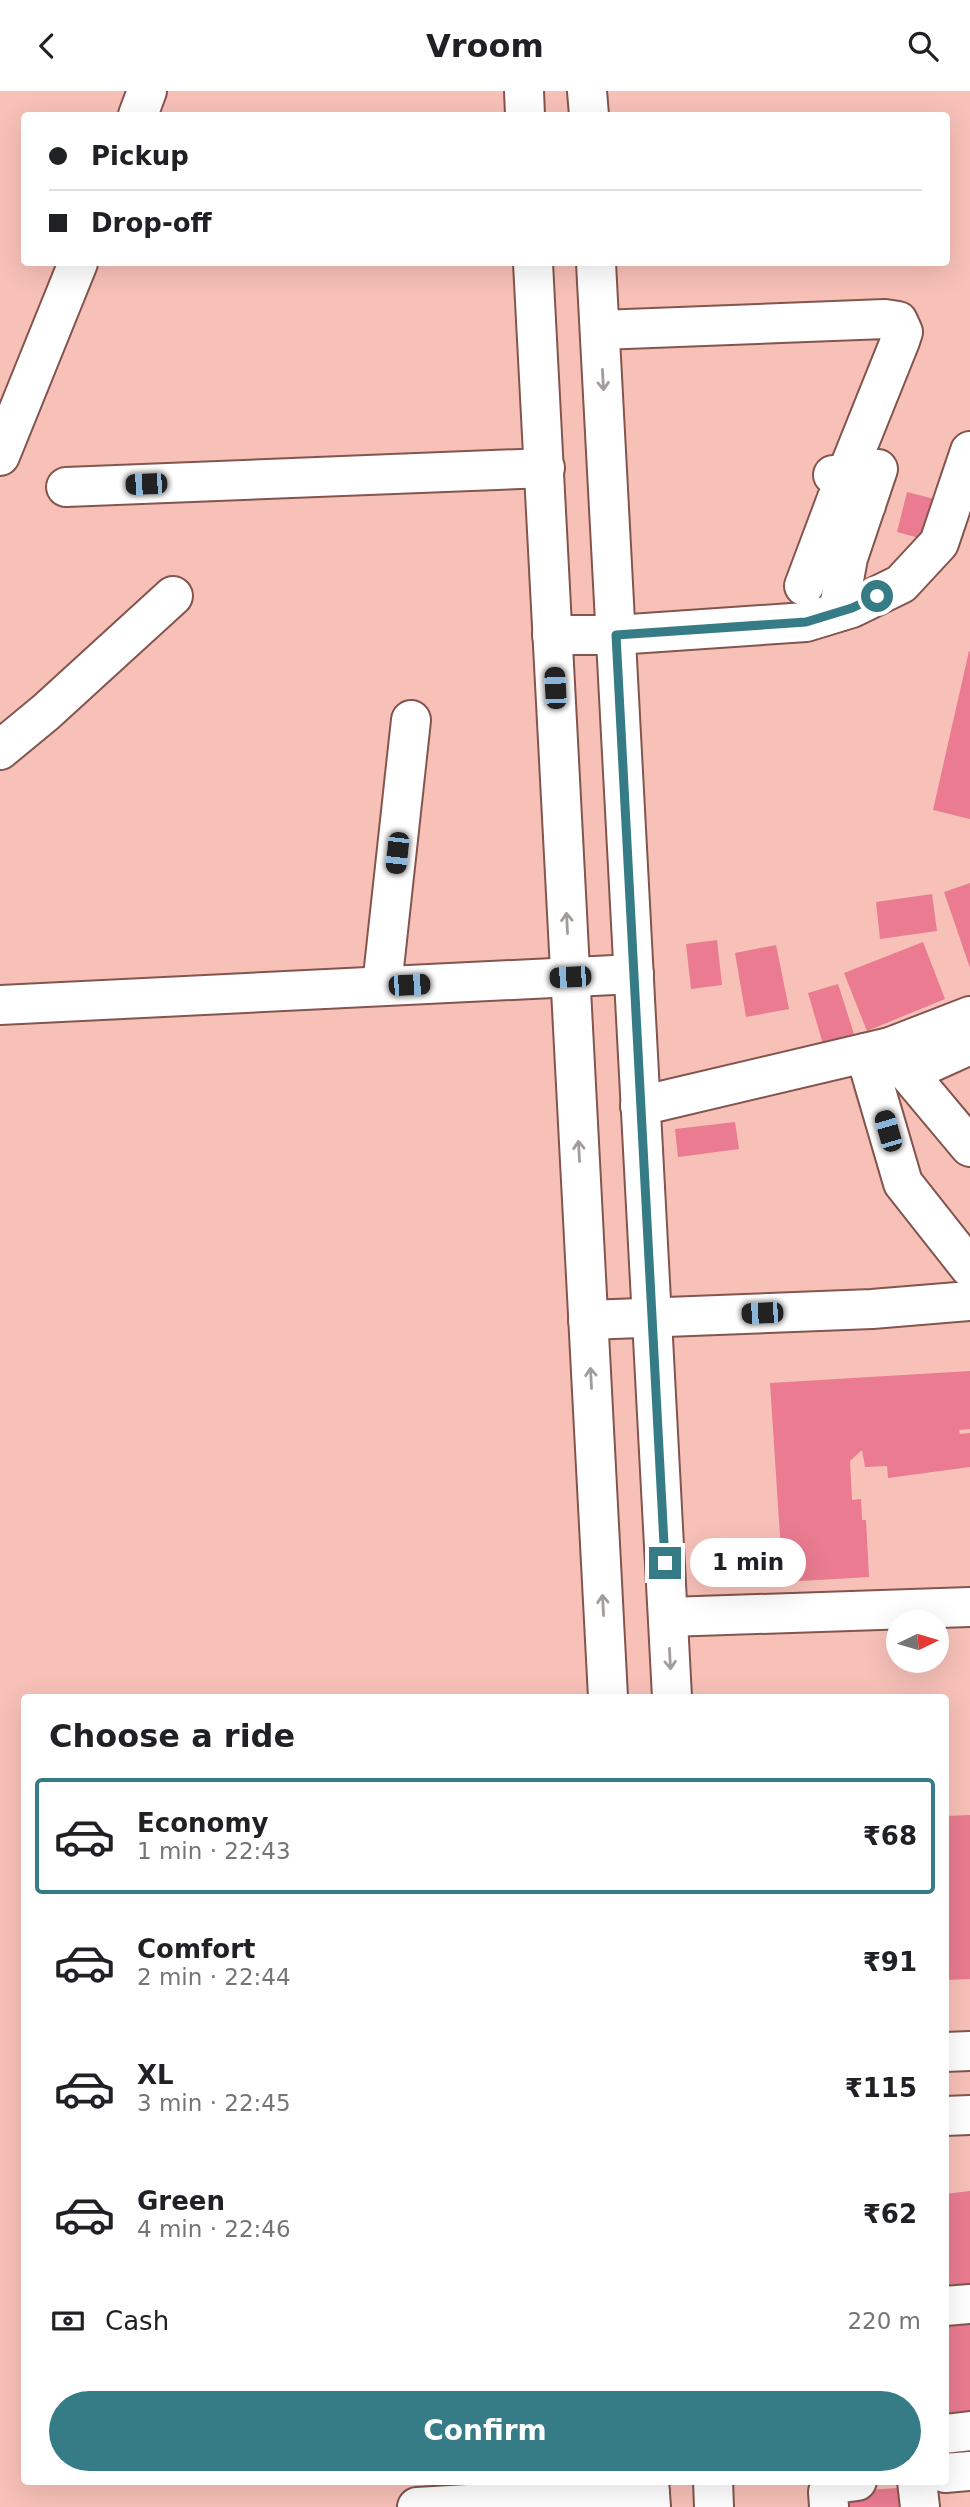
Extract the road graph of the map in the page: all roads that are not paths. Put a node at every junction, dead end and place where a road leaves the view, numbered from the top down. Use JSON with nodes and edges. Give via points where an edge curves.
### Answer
{"nodes":[{"id":1,"x":148,"y":91,"type":"edge"},
{"id":2,"x":524,"y":91,"type":"edge"},
{"id":3,"x":587,"y":91,"type":"edge"},
{"id":4,"x":139,"y":112,"type":"edge"},
{"id":5,"x":525,"y":112,"type":"edge"},
{"id":6,"x":589,"y":112,"type":"edge"},
{"id":7,"x":77,"y":266,"type":"edge"},
{"id":8,"x":533,"y":266,"type":"edge"},
{"id":9,"x":597,"y":266,"type":"edge"},
{"id":10,"x":600,"y":330,"type":"junction"},
{"id":11,"x":970,"y":451,"type":"edge"},
{"id":12,"x":0,"y":456,"type":"edge"},
{"id":13,"x":545,"y":468,"type":"junction"},
{"id":14,"x":878,"y":468,"type":"dead end"},
{"id":15,"x":833,"y":475,"type":"dead end"},
{"id":16,"x":66,"y":487,"type":"dead end"},
{"id":17,"x":866,"y":505,"type":"junction"},
{"id":18,"x":804,"y":586,"type":"dead end"},
{"id":19,"x":173,"y":596,"type":"dead end"},
{"id":20,"x":838,"y":612,"type":"junction"},
{"id":21,"x":552,"y":635,"type":"junction"},
{"id":22,"x":616,"y":635,"type":"junction"},
{"id":23,"x":411,"y":720,"type":"dead end"},
{"id":24,"x":0,"y":750,"type":"edge"},
{"id":25,"x":634,"y":974,"type":"junction"},
{"id":26,"x":570,"y":977,"type":"junction"},
{"id":27,"x":382,"y":986,"type":"junction"},
{"id":28,"x":0,"y":1005,"type":"edge"},
{"id":29,"x":970,"y":1016,"type":"edge"},
{"id":30,"x":970,"y":1045,"type":"edge"},
{"id":31,"x":888,"y":1058,"type":"junction"},
{"id":32,"x":640,"y":1106,"type":"junction"},
{"id":33,"x":970,"y":1147,"type":"edge"},
{"id":34,"x":970,"y":1268,"type":"edge"},
{"id":35,"x":970,"y":1301,"type":"edge"},
{"id":36,"x":652,"y":1317,"type":"junction"},
{"id":37,"x":588,"y":1320,"type":"junction"},
{"id":38,"x":970,"y":1607,"type":"edge"},
{"id":39,"x":668,"y":1618,"type":"junction"},
{"id":40,"x":608,"y":1694,"type":"edge"},
{"id":41,"x":672,"y":1694,"type":"edge"},
{"id":42,"x":970,"y":2051,"type":"edge"},
{"id":43,"x":949,"y":2052,"type":"edge"},
{"id":44,"x":970,"y":2115,"type":"edge"},
{"id":45,"x":949,"y":2116,"type":"edge"},
{"id":46,"x":970,"y":2304,"type":"edge"},
{"id":47,"x":949,"y":2306,"type":"edge"},
{"id":48,"x":970,"y":2431,"type":"edge"},
{"id":49,"x":949,"y":2434,"type":"edge"},
{"id":50,"x":970,"y":2471,"type":"edge"},
{"id":51,"x":949,"y":2473,"type":"edge"},
{"id":52,"x":713,"y":2485,"type":"edge"},
{"id":53,"x":834,"y":2485,"type":"edge"},
{"id":54,"x":917,"y":2485,"type":"edge"},
{"id":55,"x":650,"y":2494,"type":"edge"},
{"id":56,"x":417,"y":2507,"type":"edge"},
{"id":57,"x":714,"y":2507,"type":"edge"},
{"id":58,"x":829,"y":2507,"type":"edge"},
{"id":59,"x":920,"y":2507,"type":"edge"}],
"edges":[{"from":1,"to":4,"type":"street"},
{"from":2,"to":5,"type":"street"},
{"from":3,"to":6,"type":"street"},
{"from":7,"to":12,"type":"street"},
{"from":8,"to":13,"type":"street"},
{"from":9,"to":10,"type":"street"},
{"from":10,"to":15,"type":"street","via":[[898,321],[903,332],[900,341],[845,478]]},
{"from":10,"to":22,"type":"street","one_way":true},
{"from":11,"to":20,"type":"street","via":[[939,543],[901,584]]},
{"from":13,"to":16,"type":"street"},
{"from":13,"to":21,"type":"street"},
{"from":14,"to":17,"type":"street"},
{"from":17,"to":18,"type":"street","via":[[849,496],[836,498]]},
{"from":17,"to":20,"type":"street","via":[[848,558]]},
{"from":19,"to":24,"type":"street"},
{"from":20,"to":22,"type":"street","via":[[806,622]]},
{"from":21,"to":22,"type":"street"},
{"from":26,"to":21,"type":"street","one_way":true},
{"from":22,"to":25,"type":"street"},
{"from":23,"to":27,"type":"street"},
{"from":25,"to":26,"type":"street"},
{"from":25,"to":32,"type":"street"},
{"from":26,"to":27,"type":"street"},
{"from":37,"to":26,"type":"street","one_way":true},
{"from":27,"to":28,"type":"street"},
{"from":29,"to":31,"type":"street"},
{"from":30,"to":31,"type":"street"},
{"from":31,"to":32,"type":"street"},
{"from":31,"to":33,"type":"street"},
{"from":31,"to":34,"type":"street","via":[[903,1184]]},
{"from":32,"to":36,"type":"street"},
{"from":35,"to":36,"type":"street"},
{"from":36,"to":37,"type":"street"},
{"from":36,"to":39,"type":"street"},
{"from":40,"to":37,"type":"street","one_way":true},
{"from":38,"to":39,"type":"street"},
{"from":39,"to":41,"type":"street","one_way":true},
{"from":42,"to":43,"type":"street"},
{"from":44,"to":45,"type":"street"},
{"from":46,"to":47,"type":"street"},
{"from":48,"to":49,"type":"street"},
{"from":50,"to":51,"type":"street"},
{"from":52,"to":57,"type":"street"},
{"from":53,"to":58,"type":"street","via":[[828,2492]]},
{"from":54,"to":59,"type":"street"},
{"from":55,"to":56,"type":"street"}]}
